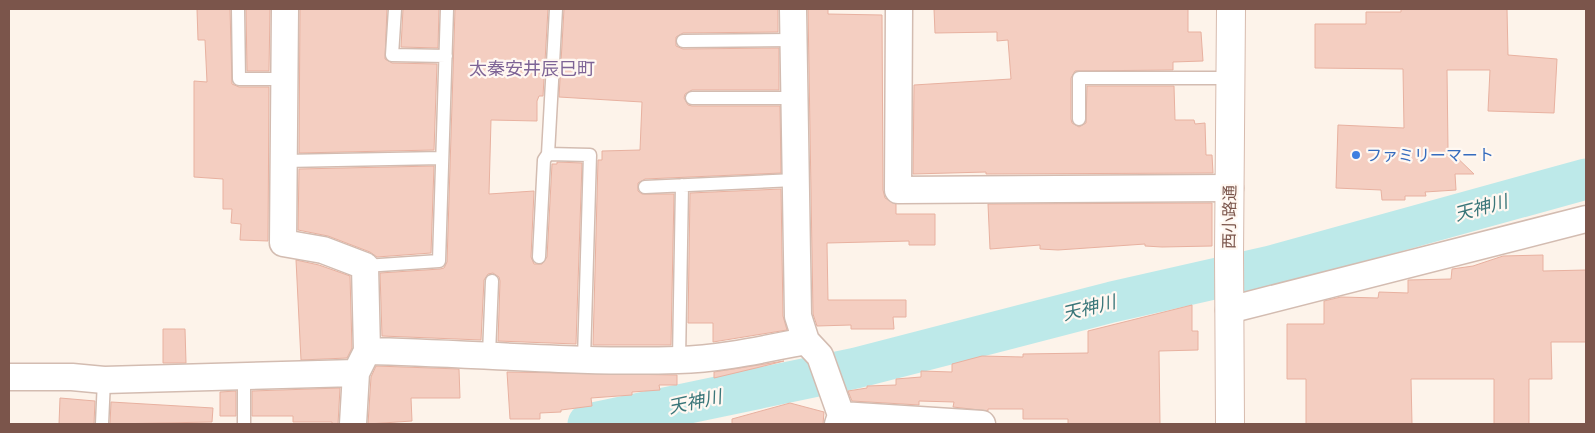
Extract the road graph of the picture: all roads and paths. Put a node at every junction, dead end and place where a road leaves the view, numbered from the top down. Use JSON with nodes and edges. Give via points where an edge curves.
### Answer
{"nodes":[{"id":1,"x":238,"y":9,"type":"edge"},
{"id":2,"x":285,"y":9,"type":"edge"},
{"id":3,"x":395,"y":9,"type":"edge"},
{"id":4,"x":447,"y":9,"type":"edge"},
{"id":5,"x":556,"y":9,"type":"edge"},
{"id":6,"x":793,"y":9,"type":"edge"},
{"id":7,"x":899,"y":9,"type":"edge"},
{"id":8,"x":1231,"y":9,"type":"edge"},
{"id":9,"x":793,"y":40,"type":"junction"},
{"id":10,"x":683,"y":42,"type":"dead end"},
{"id":11,"x":446,"y":56,"type":"junction"},
{"id":12,"x":1230,"y":78,"type":"junction"},
{"id":13,"x":285,"y":79,"type":"junction"},
{"id":14,"x":692,"y":98,"type":"dead end"},
{"id":15,"x":793,"y":98,"type":"junction"},
{"id":16,"x":1079,"y":118,"type":"dead end"},
{"id":17,"x":548,"y":154,"type":"junction"},
{"id":18,"x":442,"y":158,"type":"junction"},
{"id":19,"x":284,"y":162,"type":"junction"},
{"id":20,"x":795,"y":180,"type":"junction"},
{"id":21,"x":682,"y":185,"type":"junction"},
{"id":22,"x":645,"y":187,"type":"dead end"},
{"id":23,"x":1230,"y":188,"type":"junction"},
{"id":24,"x":1586,"y":219,"type":"edge"},
{"id":25,"x":539,"y":257,"type":"dead end"},
{"id":26,"x":365,"y":266,"type":"junction"},
{"id":27,"x":492,"y":281,"type":"dead end"},
{"id":28,"x":1229,"y":300,"type":"junction"},
{"id":29,"x":813,"y":348,"type":"junction"},
{"id":30,"x":489,"y":354,"type":"junction"},
{"id":31,"x":584,"y":359,"type":"junction"},
{"id":32,"x":679,"y":360,"type":"junction"},
{"id":33,"x":361,"y":362,"type":"junction"},
{"id":34,"x":9,"y":377,"type":"edge"},
{"id":35,"x":244,"y":378,"type":"junction"},
{"id":36,"x":104,"y":380,"type":"junction"},
{"id":37,"x":839,"y":420,"type":"edge"},
{"id":38,"x":102,"y":424,"type":"edge"},
{"id":39,"x":244,"y":424,"type":"edge"},
{"id":40,"x":353,"y":424,"type":"edge"},
{"id":41,"x":982,"y":424,"type":"edge"},
{"id":42,"x":1230,"y":424,"type":"edge"}],
"edges":[{"from":1,"to":13,"type":"lane","via":[[239,79]]},
{"from":2,"to":13,"type":"street"},
{"from":3,"to":11,"type":"lane","via":[[392,56]]},
{"from":4,"to":11,"type":"lane"},
{"from":5,"to":17,"type":"lane"},
{"from":6,"to":9,"type":"street"},
{"from":7,"to":23,"type":"street","via":[[898,190]]},
{"from":8,"to":12,"type":"street","name":"西小路通"},
{"from":9,"to":10,"type":"lane"},
{"from":9,"to":15,"type":"street"},
{"from":11,"to":18,"type":"lane"},
{"from":12,"to":16,"type":"lane","via":[[1079,78]]},
{"from":12,"to":23,"type":"street","name":"西小路通"},
{"from":13,"to":19,"type":"street"},
{"from":14,"to":15,"type":"lane"},
{"from":15,"to":20,"type":"street"},
{"from":17,"to":25,"type":"lane","via":[[544,160]]},
{"from":17,"to":31,"type":"lane","via":[[590,155]]},
{"from":18,"to":19,"type":"lane"},
{"from":18,"to":26,"type":"lane","via":[[439,261]]},
{"from":19,"to":26,"type":"street","via":[[283,244],[323,250]]},
{"from":20,"to":21,"type":"lane"},
{"from":20,"to":29,"type":"street","via":[[798,316]]},
{"from":21,"to":22,"type":"lane"},
{"from":21,"to":32,"type":"lane"},
{"from":23,"to":28,"type":"street","name":"西小路通"},
{"from":24,"to":28,"type":"street"},
{"from":26,"to":33,"type":"street"},
{"from":27,"to":30,"type":"lane"},
{"from":28,"to":42,"type":"street","name":"西小路通"},
{"from":29,"to":32,"type":"street"},
{"from":29,"to":37,"type":"street","via":[[831,390]]},
{"from":30,"to":31,"type":"street"},
{"from":30,"to":33,"type":"street"},
{"from":31,"to":32,"type":"street"},
{"from":33,"to":35,"type":"street"},
{"from":33,"to":40,"type":"street"},
{"from":34,"to":36,"type":"street"},
{"from":35,"to":36,"type":"street"},
{"from":35,"to":39,"type":"lane"},
{"from":36,"to":38,"type":"lane"},
{"from":37,"to":41,"type":"street"}]}
